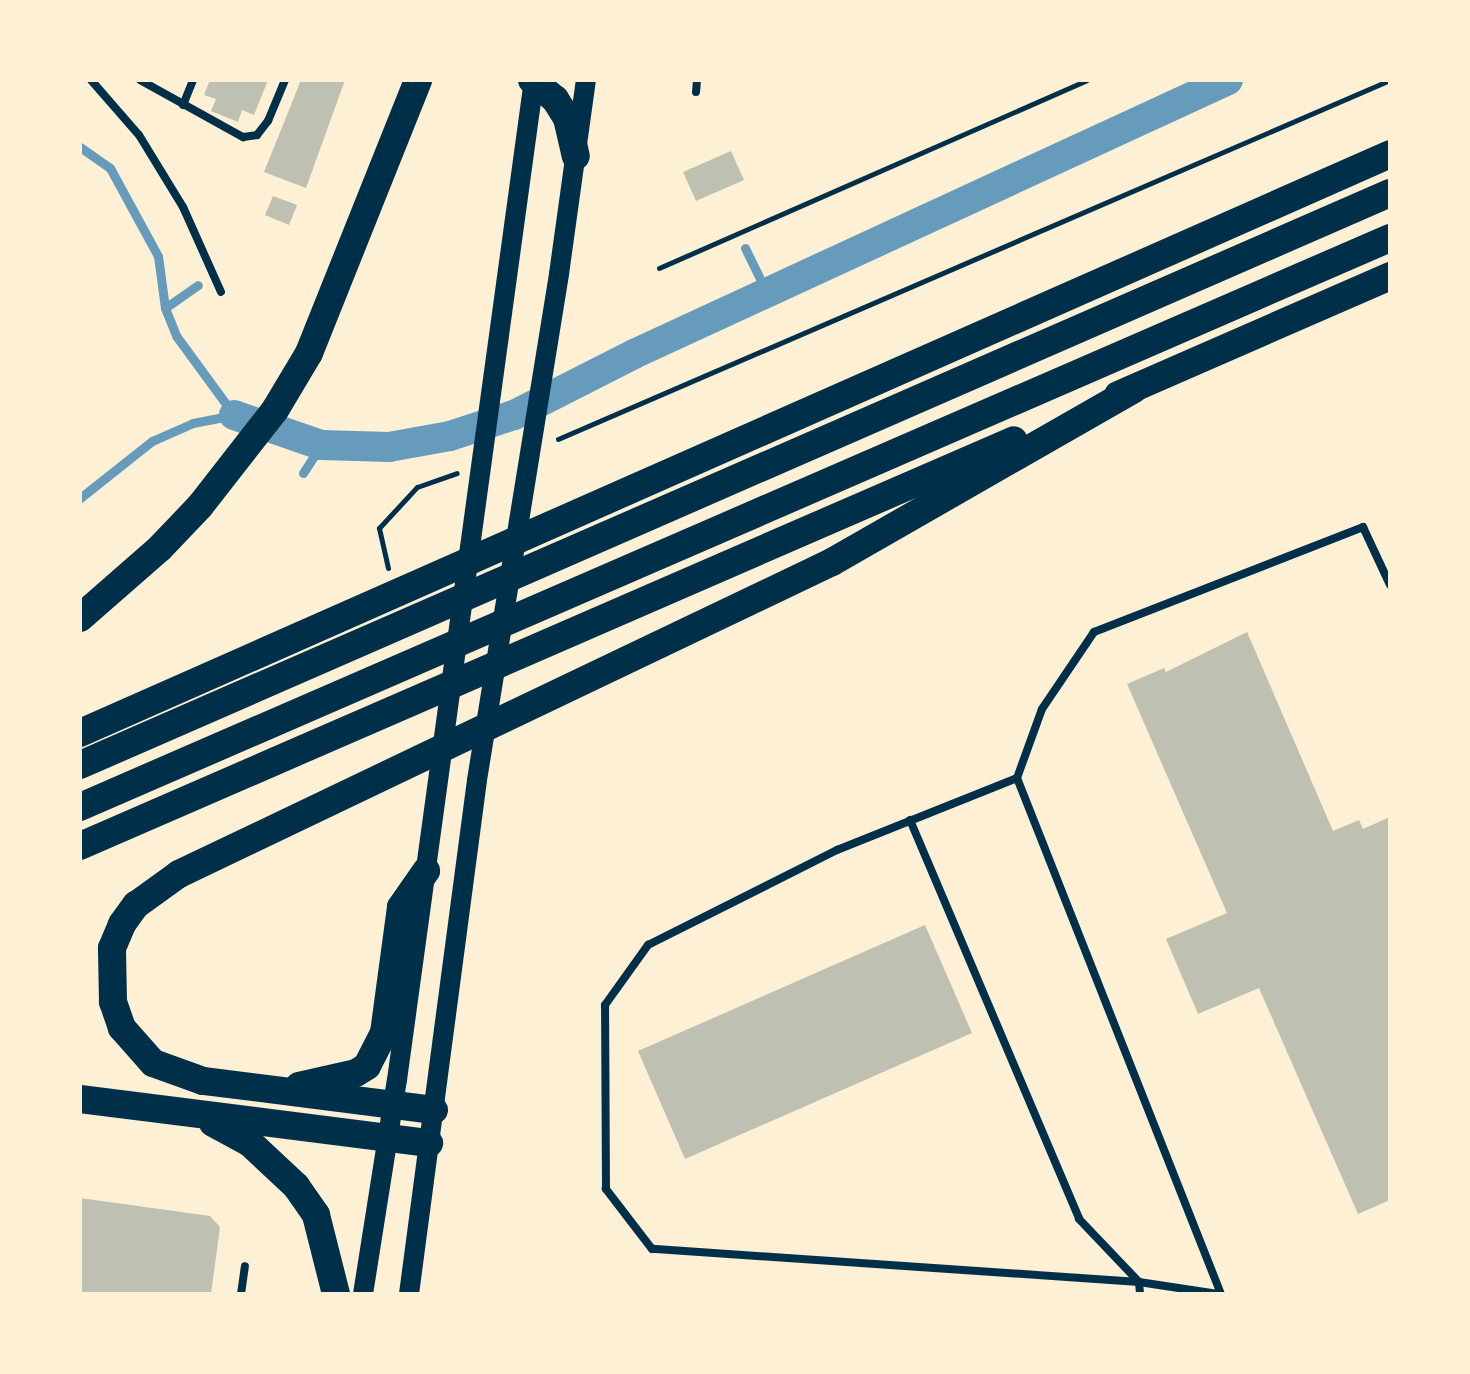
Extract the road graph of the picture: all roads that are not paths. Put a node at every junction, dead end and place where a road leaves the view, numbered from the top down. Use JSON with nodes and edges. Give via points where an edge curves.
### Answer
{"nodes":[{"id":1,"x":91,"y":80,"type":"edge"},
{"id":2,"x":140,"y":80,"type":"edge"},
{"id":3,"x":193,"y":80,"type":"edge"},
{"id":4,"x":284,"y":80,"type":"edge"},
{"id":5,"x":418,"y":80,"type":"edge"},
{"id":6,"x":442,"y":80,"type":"edge"},
{"id":7,"x":533,"y":80,"type":"edge"},
{"id":8,"x":586,"y":80,"type":"edge"},
{"id":9,"x":696,"y":80,"type":"edge"},
{"id":10,"x":696,"y":92,"type":"dead end"},
{"id":11,"x":183,"y":105,"type":"junction"},
{"id":12,"x":406,"y":110,"type":"junction"},
{"id":13,"x":1390,"y":154,"type":"edge"},
{"id":14,"x":576,"y":156,"type":"junction"},
{"id":15,"x":1390,"y":193,"type":"edge"},
{"id":16,"x":1390,"y":238,"type":"edge"},
{"id":17,"x":1390,"y":276,"type":"edge"},
{"id":18,"x":221,"y":292,"type":"dead end"},
{"id":19,"x":1134,"y":388,"type":"junction"},
{"id":20,"x":1390,"y":585,"type":"edge"},
{"id":21,"x":80,"y":618,"type":"edge"},
{"id":22,"x":80,"y":732,"type":"edge"},
{"id":23,"x":80,"y":765,"type":"edge"},
{"id":24,"x":1017,"y":778,"type":"junction"},
{"id":25,"x":80,"y":807,"type":"edge"},
{"id":26,"x":910,"y":820,"type":"junction"},
{"id":27,"x":80,"y":846,"type":"edge"},
{"id":28,"x":426,"y":871,"type":"junction"},
{"id":29,"x":278,"y":1090,"type":"junction"},
{"id":30,"x":80,"y":1099,"type":"edge"},
{"id":31,"x":394,"y":1105,"type":"junction"},
{"id":32,"x":434,"y":1110,"type":"junction"},
{"id":33,"x":199,"y":1116,"type":"junction"},
{"id":34,"x":388,"y":1139,"type":"junction"},
{"id":35,"x":430,"y":1143,"type":"junction"},
{"id":36,"x":245,"y":1266,"type":"dead end"},
{"id":37,"x":1139,"y":1282,"type":"junction"},
{"id":38,"x":240,"y":1294,"type":"edge"},
{"id":39,"x":336,"y":1294,"type":"edge"},
{"id":40,"x":363,"y":1294,"type":"edge"},
{"id":41,"x":409,"y":1294,"type":"edge"},
{"id":42,"x":1140,"y":1294,"type":"edge"},
{"id":43,"x":1220,"y":1294,"type":"edge"}],
"edges":[{"from":1,"to":18,"type":"lane","via":[[139,135],[183,207]]},
{"from":2,"to":11,"type":"lane"},
{"from":3,"to":11,"type":"lane"},
{"from":4,"to":11,"type":"lane","via":[[258,135],[230,132]]},
{"from":5,"to":12,"type":"highway"},
{"from":6,"to":12,"type":"highway"},
{"from":7,"to":14,"type":"highway","via":[[567,118]]},
{"from":7,"to":28,"type":"main road"},
{"from":8,"to":14,"type":"main road"},
{"from":9,"to":10,"type":"lane"},
{"from":12,"to":21,"type":"highway","via":[[310,353],[237,463],[160,548]]},
{"from":13,"to":22,"type":"highway"},
{"from":14,"to":32,"type":"main road","via":[[477,780]]},
{"from":15,"to":23,"type":"highway"},
{"from":16,"to":25,"type":"highway"},
{"from":17,"to":19,"type":"highway"},
{"from":19,"to":27,"type":"highway"},
{"from":19,"to":29,"type":"highway","via":[[832,562],[155,889],[122,924],[112,948],[113,1002],[122,1028],[153,1063],[176,1073]]},
{"from":20,"to":24,"type":"lane","via":[[1362,527],[1094,632],[1042,709]]},
{"from":24,"to":26,"type":"lane"},
{"from":24,"to":43,"type":"lane"},
{"from":26,"to":37,"type":"lane","via":[[1080,1219]]},
{"from":26,"to":37,"type":"lane","via":[[648,945],[605,1006],[606,1189],[652,1249]]},
{"from":28,"to":29,"type":"highway","via":[[402,906],[384,1033],[366,1066]]},
{"from":28,"to":31,"type":"main road"},
{"from":29,"to":31,"type":"highway"},
{"from":30,"to":33,"type":"highway"},
{"from":31,"to":32,"type":"highway"},
{"from":31,"to":34,"type":"main road"},
{"from":32,"to":35,"type":"main road"},
{"from":33,"to":34,"type":"highway"},
{"from":33,"to":39,"type":"highway","via":[[250,1143],[296,1186],[316,1215]]},
{"from":34,"to":35,"type":"highway"},
{"from":34,"to":40,"type":"main road"},
{"from":35,"to":41,"type":"main road"},
{"from":36,"to":38,"type":"lane"},
{"from":37,"to":42,"type":"lane"},
{"from":37,"to":43,"type":"lane"}]}
